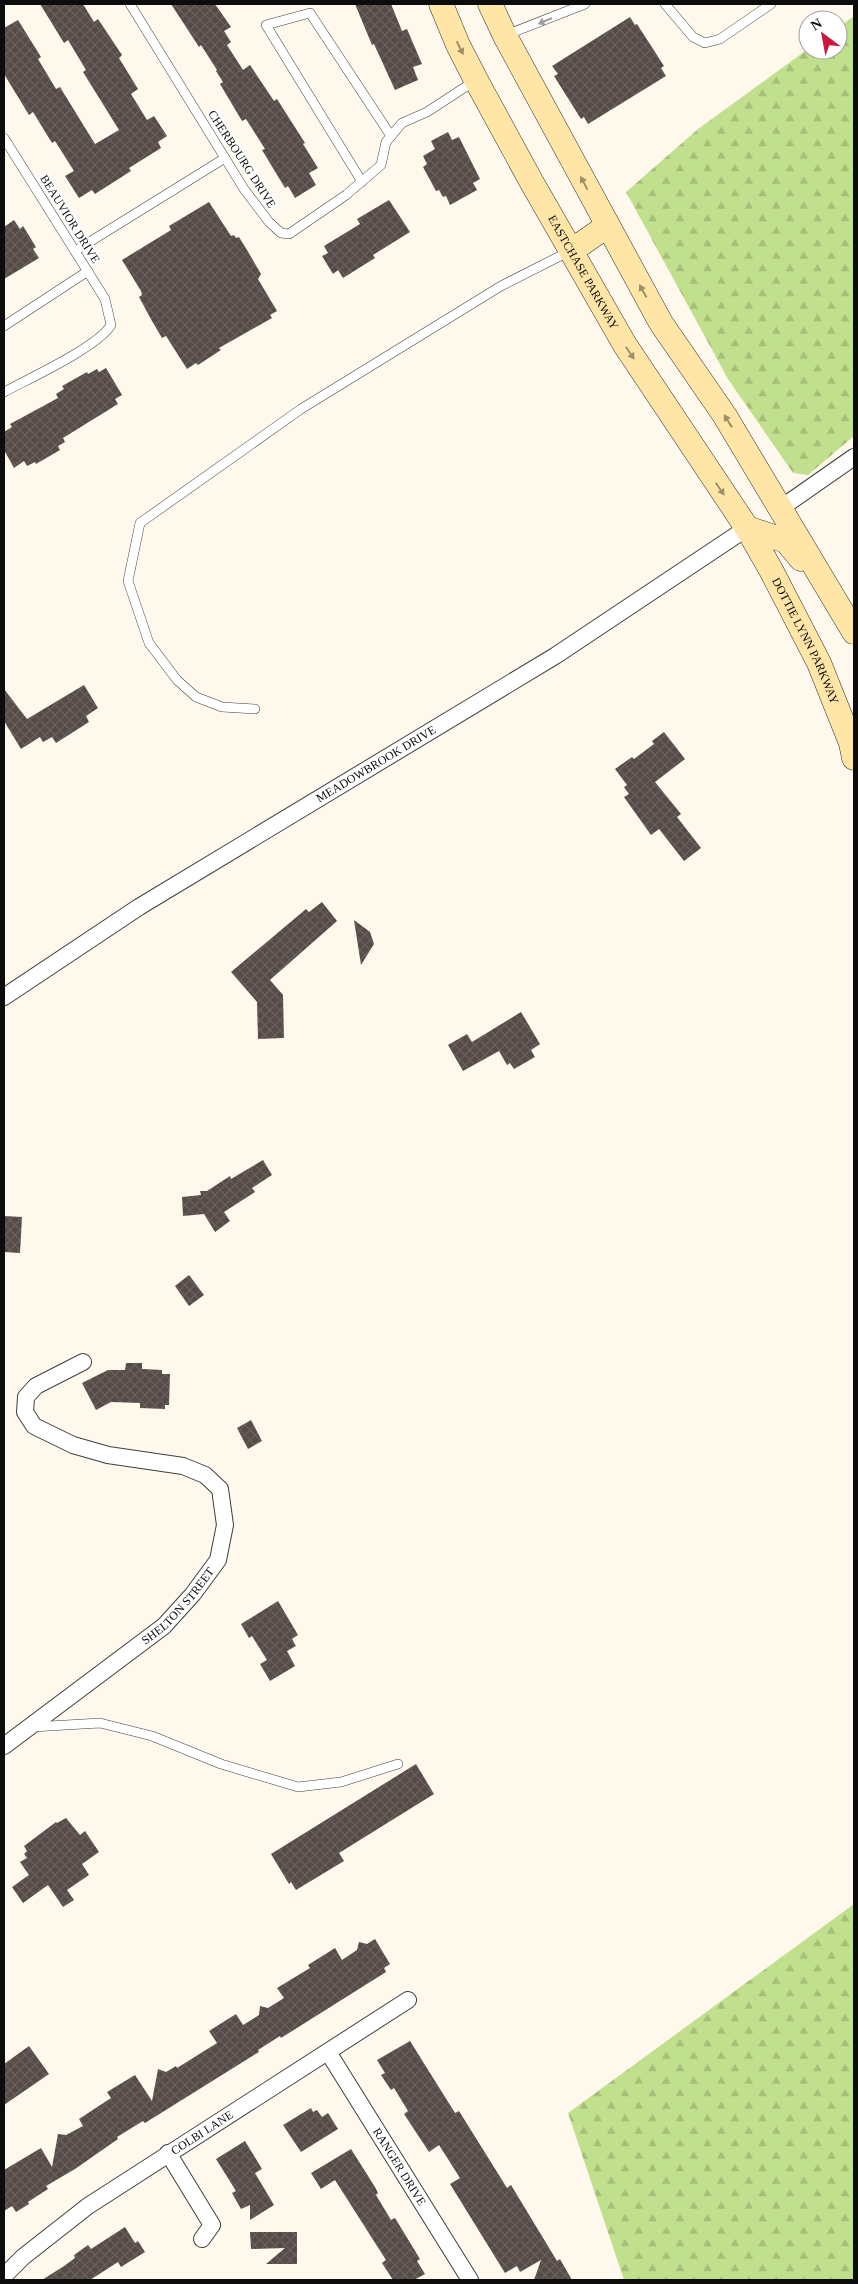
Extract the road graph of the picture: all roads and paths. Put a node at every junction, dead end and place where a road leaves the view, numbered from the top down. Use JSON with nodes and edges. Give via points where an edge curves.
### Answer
{"nodes":[{"id":1,"x":130,"y":4,"type":"edge"},
{"id":2,"x":441,"y":4,"type":"edge"},
{"id":3,"x":490,"y":4,"type":"edge"},
{"id":4,"x":585,"y":4,"type":"edge"},
{"id":5,"x":665,"y":4,"type":"edge"},
{"id":6,"x":771,"y":4,"type":"edge"},
{"id":7,"x":505,"y":36,"type":"junction"},
{"id":8,"x":476,"y":80,"type":"junction"},
{"id":9,"x":391,"y":136,"type":"junction"},
{"id":10,"x":4,"y":138,"type":"edge"},
{"id":11,"x":225,"y":158,"type":"junction"},
{"id":12,"x":362,"y":182,"type":"junction"},
{"id":13,"x":607,"y":226,"type":"junction"},
{"id":14,"x":571,"y":250,"type":"junction"},
{"id":15,"x":76,"y":251,"type":"junction"},
{"id":16,"x":88,"y":271,"type":"junction"},
{"id":17,"x":4,"y":326,"type":"edge"},
{"id":18,"x":4,"y":392,"type":"edge"},
{"id":19,"x":854,"y":457,"type":"edge"},
{"id":20,"x":781,"y":508,"type":"junction"},
{"id":21,"x":746,"y":528,"type":"junction"},
{"id":22,"x":854,"y":632,"type":"edge"},
{"id":23,"x":854,"y":636,"type":"edge"},
{"id":24,"x":255,"y":709,"type":"dead end"},
{"id":25,"x":854,"y":758,"type":"edge"},
{"id":26,"x":4,"y":997,"type":"edge"},
{"id":27,"x":83,"y":1362,"type":"dead end"},
{"id":28,"x":29,"y":1727,"type":"junction"},
{"id":29,"x":4,"y":1746,"type":"edge"},
{"id":30,"x":398,"y":1764,"type":"dead end"},
{"id":31,"x":408,"y":2000,"type":"dead end"},
{"id":32,"x":328,"y":2052,"type":"junction"},
{"id":33,"x":168,"y":2153,"type":"junction"},
{"id":34,"x":202,"y":2239,"type":"dead end"},
{"id":35,"x":4,"y":2276,"type":"edge"},
{"id":36,"x":470,"y":2280,"type":"edge"}],
"edges":[{"from":1,"to":11,"type":"lane","name":"CHERBOURG DRIVE"},
{"from":2,"to":8,"type":"main road","name":"EASTCHASE PARKWAY","one_way":true},
{"from":3,"to":7,"type":"main road"},
{"from":4,"to":7,"type":"lane","one_way":true},
{"from":5,"to":6,"type":"lane","via":[[693,37],[705,43],[720,39]]},
{"from":13,"to":7,"type":"main road","one_way":true},
{"from":8,"to":9,"type":"lane","name":"CHERBOURG DRIVE","via":[[427,112],[402,123]]},
{"from":8,"to":14,"type":"main road","name":"EASTCHASE PARKWAY"},
{"from":9,"to":12,"type":"lane","name":"CHERBOURG DRIVE","via":[[386,142],[381,165]]},
{"from":9,"to":12,"type":"lane","via":[[310,13],[266,25]]},
{"from":10,"to":15,"type":"lane","name":"BEAUVIOR DRIVE"},
{"from":11,"to":12,"type":"lane","name":"CHERBOURG DRIVE","via":[[244,189],[281,233],[289,234]]},
{"from":11,"to":15,"type":"lane"},
{"from":13,"to":14,"type":"main road"},
{"from":20,"to":13,"type":"main road","one_way":true,"via":[[725,416],[661,323]]},
{"from":14,"to":21,"type":"main road","name":"EASTCHASE PARKWAY","one_way":true,"via":[[625,345]]},
{"from":14,"to":24,"type":"lane","via":[[501,286],[301,409],[140,523],[128,580],[149,642],[177,680],[196,697],[222,707]]},
{"from":15,"to":16,"type":"lane","name":"BEAUVIOR DRIVE"},
{"from":16,"to":17,"type":"lane"},
{"from":16,"to":18,"type":"lane","name":"BEAUVIOR DRIVE","via":[[105,299],[110,317],[107,331],[85,347]]},
{"from":19,"to":20,"type":"street"},
{"from":20,"to":22,"type":"main road"},
{"from":21,"to":23,"type":"main road","via":[[786,541],[798,554],[836,619]]},
{"from":21,"to":25,"type":"main road","name":"DOTTIE LYNN PARKWAY","via":[[819,663]]},
{"from":21,"to":26,"type":"street","name":"MEADOWBROOK DRIVE","via":[[555,656],[180,882]]},
{"from":27,"to":28,"type":"street","name":"SHELTON STREET","via":[[36,1386],[26,1397],[25,1412],[34,1426],[73,1445],[108,1455],[183,1466],[205,1475],[220,1489],[225,1525],[218,1560],[164,1626]]},
{"from":28,"to":29,"type":"street","name":"SHELTON STREET"},
{"from":28,"to":30,"type":"lane","via":[[100,1723],[152,1736],[221,1764],[298,1787],[341,1782]]},
{"from":31,"to":32,"type":"street","name":"COLBI LANE"},
{"from":32,"to":33,"type":"street","name":"COLBI LANE"},
{"from":32,"to":36,"type":"street","name":"RANGER DRIVE"},
{"from":33,"to":34,"type":"street","via":[[212,2225]]},
{"from":33,"to":35,"type":"street","name":"COLBI LANE","via":[[88,2206]]}]}
